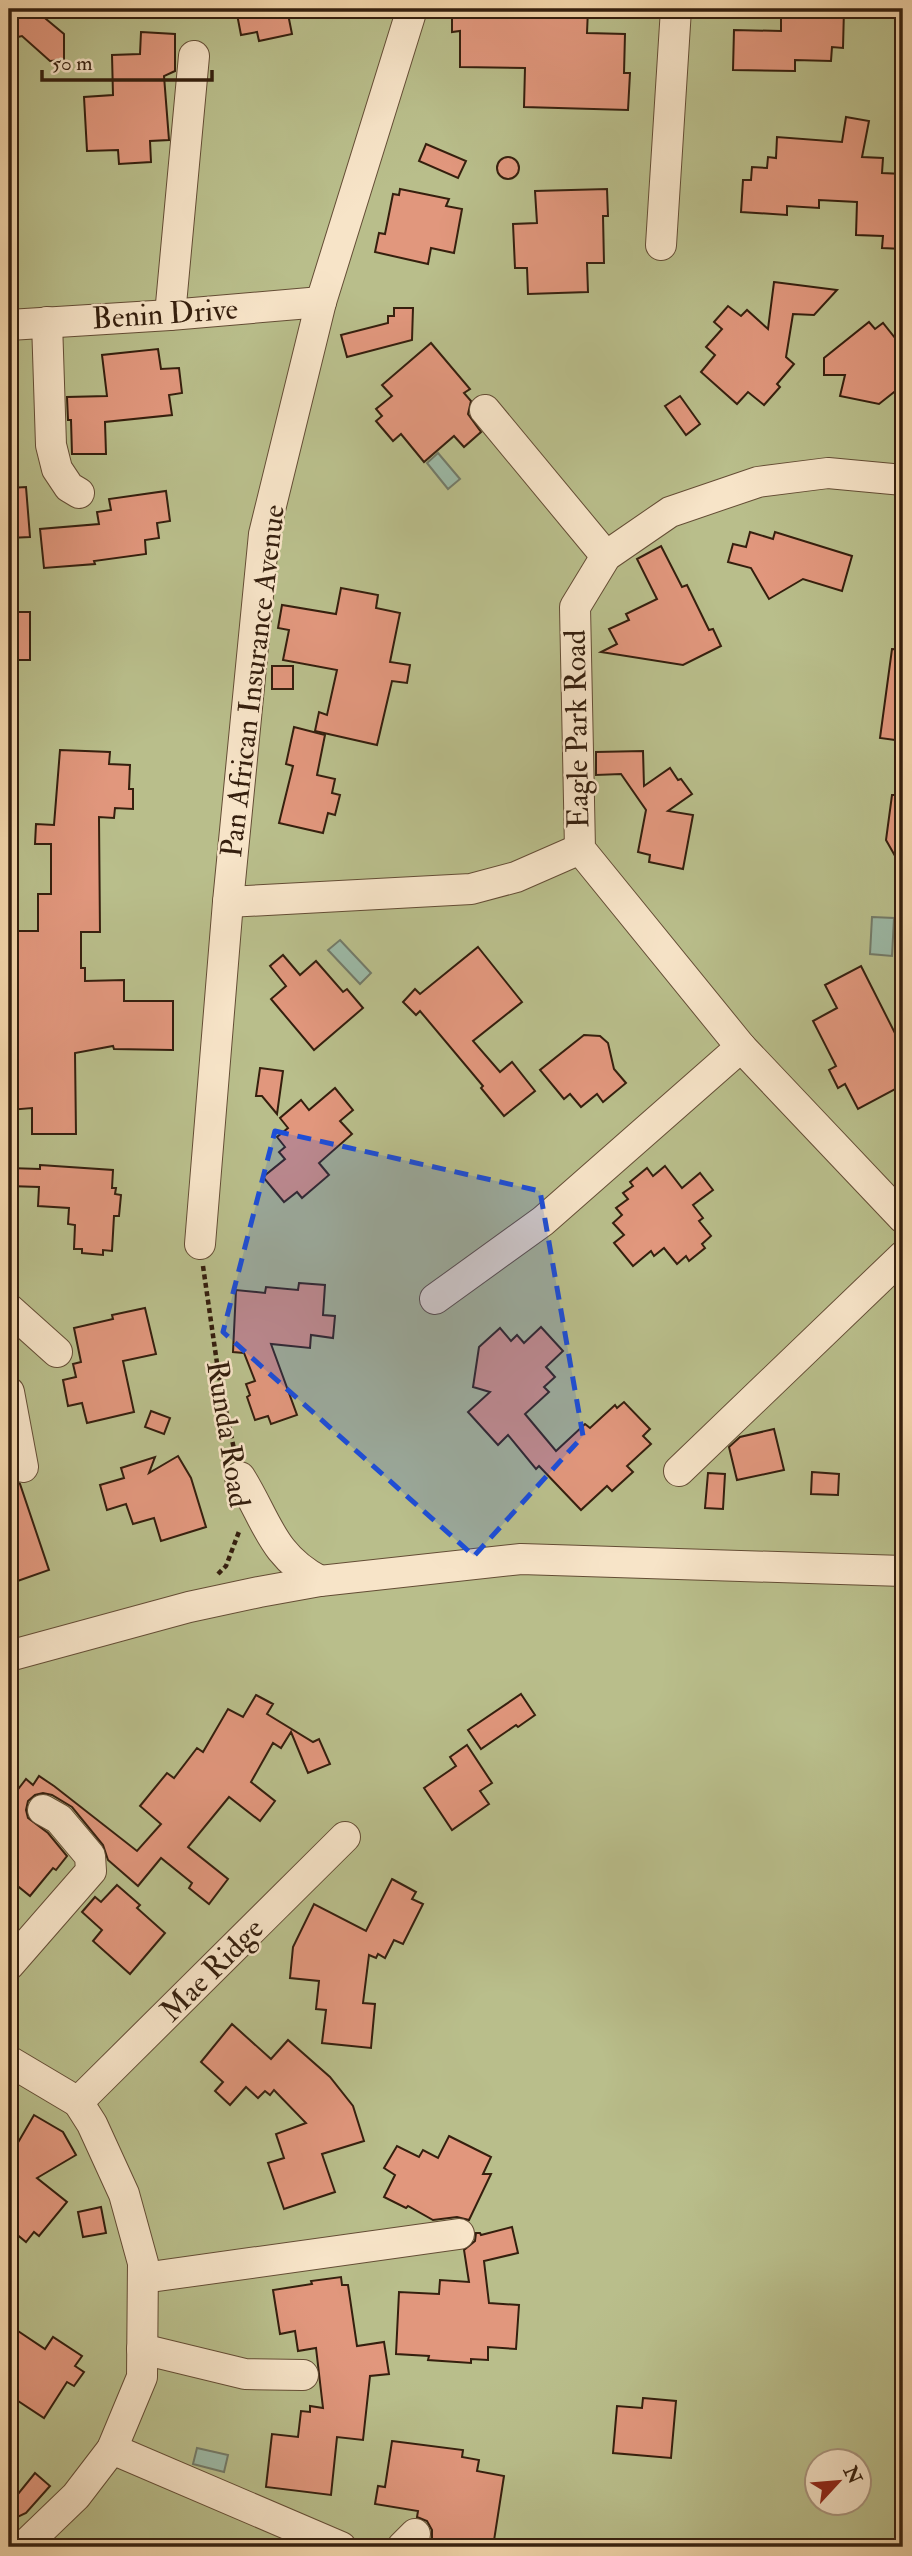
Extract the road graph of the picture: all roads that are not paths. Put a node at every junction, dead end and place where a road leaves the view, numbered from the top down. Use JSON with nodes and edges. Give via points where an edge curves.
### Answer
{"nodes":[{"id":1,"x":412,"y":9,"type":"edge"},
{"id":2,"x":676,"y":9,"type":"edge"},
{"id":3,"x":194,"y":56,"type":"dead end"},
{"id":4,"x":661,"y":245,"type":"dead end"},
{"id":5,"x":321,"y":302,"type":"junction"},
{"id":6,"x":170,"y":315,"type":"junction"},
{"id":7,"x":47,"y":322,"type":"junction"},
{"id":8,"x":9,"y":325,"type":"edge"},
{"id":9,"x":485,"y":410,"type":"dead end"},
{"id":10,"x":903,"y":480,"type":"edge"},
{"id":11,"x":79,"y":493,"type":"dead end"},
{"id":12,"x":606,"y":556,"type":"junction"},
{"id":13,"x":580,"y":849,"type":"junction"},
{"id":14,"x":228,"y":902,"type":"junction"},
{"id":15,"x":741,"y":1047,"type":"junction"},
{"id":16,"x":903,"y":1218,"type":"edge"},
{"id":17,"x":200,"y":1244,"type":"road end"},
{"id":18,"x":903,"y":1256,"type":"edge"},
{"id":19,"x":435,"y":1299,"type":"dead end"},
{"id":20,"x":9,"y":1309,"type":"edge"},
{"id":21,"x":57,"y":1352,"type":"dead end"},
{"id":22,"x":9,"y":1392,"type":"edge"},
{"id":23,"x":23,"y":1467,"type":"dead end"},
{"id":24,"x":679,"y":1471,"type":"dead end"},
{"id":25,"x":240,"y":1477,"type":"road end"},
{"id":26,"x":903,"y":1571,"type":"edge"},
{"id":27,"x":320,"y":1581,"type":"junction"},
{"id":28,"x":9,"y":1656,"type":"edge"},
{"id":29,"x":43,"y":1810,"type":"dead end"},
{"id":30,"x":345,"y":1837,"type":"dead end"},
{"id":31,"x":9,"y":1965,"type":"edge"},
{"id":32,"x":9,"y":2060,"type":"edge"},
{"id":33,"x":78,"y":2102,"type":"junction"},
{"id":34,"x":459,"y":2234,"type":"dead end"},
{"id":35,"x":143,"y":2278,"type":"junction"},
{"id":36,"x":142,"y":2349,"type":"junction"},
{"id":37,"x":303,"y":2375,"type":"dead end"},
{"id":38,"x":112,"y":2449,"type":"junction"},
{"id":39,"x":23,"y":2547,"type":"edge"},
{"id":40,"x":341,"y":2547,"type":"edge"}],
"edges":[{"from":1,"to":5,"type":"street","name":"Pan African Insurance Avenue"},
{"from":2,"to":4,"type":"street"},
{"from":3,"to":6,"type":"street"},
{"from":5,"to":6,"type":"street","name":"Benin Drive"},
{"from":5,"to":14,"type":"street","name":"Pan African Insurance Avenue","via":[[264,534]]},
{"from":6,"to":7,"type":"street","name":"Benin Drive"},
{"from":7,"to":8,"type":"street","name":"Benin Drive"},
{"from":7,"to":11,"type":"street","via":[[51,444],[57,469]]},
{"from":9,"to":12,"type":"street"},
{"from":10,"to":12,"type":"street","name":"Eagle Park Road","via":[[828,473],[758,482],[670,512]]},
{"from":12,"to":13,"type":"street","name":"Eagle Park Road","via":[[575,607]]},
{"from":13,"to":14,"type":"street","name":"Eagle Park Road","via":[[516,877],[471,889]]},
{"from":13,"to":15,"type":"street","name":"Eagle Park Road"},
{"from":14,"to":17,"type":"street","name":"Pan African Insurance Avenue"},
{"from":15,"to":16,"type":"street","name":"Eagle Park Road"},
{"from":15,"to":19,"type":"street","via":[[543,1220]]},
{"from":18,"to":24,"type":"street"},
{"from":20,"to":21,"type":"street"},
{"from":22,"to":23,"type":"street"},
{"from":25,"to":27,"type":"street","via":[[280,1550]]},
{"from":26,"to":27,"type":"street","via":[[521,1559]]},
{"from":27,"to":28,"type":"street","via":[[176,1611]]},
{"from":29,"to":31,"type":"street","via":[[59,1819],[90,1856],[91,1871]]},
{"from":30,"to":33,"type":"street","name":"Mae Ridge"},
{"from":32,"to":33,"type":"street"},
{"from":33,"to":35,"type":"street","via":[[124,2193]]},
{"from":34,"to":35,"type":"street"},
{"from":35,"to":36,"type":"street"},
{"from":36,"to":37,"type":"street","via":[[245,2374]]},
{"from":36,"to":38,"type":"street","via":[[142,2376]]},
{"from":38,"to":39,"type":"street","via":[[76,2496]]},
{"from":38,"to":40,"type":"street"}]}
